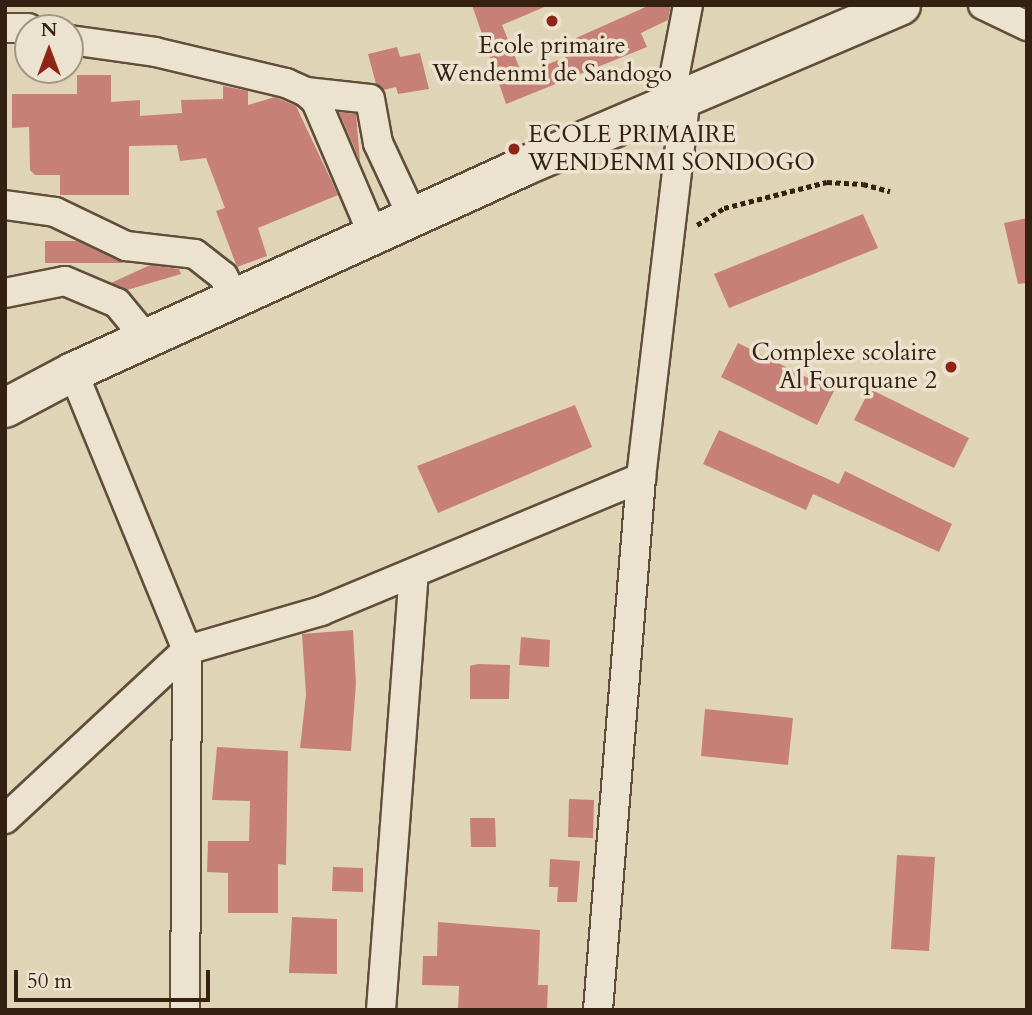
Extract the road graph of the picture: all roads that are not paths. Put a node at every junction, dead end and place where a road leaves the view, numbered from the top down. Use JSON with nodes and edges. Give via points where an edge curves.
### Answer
{"nodes":[{"id":1,"x":688,"y":5,"type":"edge"},
{"id":2,"x":901,"y":5,"type":"edge"},
{"id":3,"x":983,"y":5,"type":"edge"},
{"id":4,"x":1027,"y":26,"type":"edge"},
{"id":5,"x":84,"y":42,"type":"edge"},
{"id":6,"x":306,"y":92,"type":"junction"},
{"id":7,"x":686,"y":95,"type":"junction"},
{"id":8,"x":5,"y":205,"type":"edge"},
{"id":9,"x":413,"y":218,"type":"junction"},
{"id":10,"x":374,"y":237,"type":"junction"},
{"id":11,"x":5,"y":293,"type":"edge"},
{"id":12,"x":236,"y":299,"type":"junction"},
{"id":13,"x":146,"y":338,"type":"junction"},
{"id":14,"x":73,"y":372,"type":"junction"},
{"id":15,"x":5,"y":408,"type":"edge"},
{"id":16,"x":641,"y":478,"type":"junction"},
{"id":17,"x":414,"y":574,"type":"junction"},
{"id":18,"x":187,"y":650,"type":"junction"},
{"id":19,"x":5,"y":819,"type":"edge"},
{"id":20,"x":186,"y":1010,"type":"edge"},
{"id":21,"x":381,"y":1010,"type":"edge"},
{"id":22,"x":598,"y":1010,"type":"edge"}],
"edges":[{"from":1,"to":7,"type":"street","via":[[673,83]]},
{"from":2,"to":7,"type":"street"},
{"from":3,"to":4,"type":"street"},
{"from":5,"to":6,"type":"street","via":[[155,52],[286,83]]},
{"from":6,"to":9,"type":"street","via":[[370,99],[377,143]]},
{"from":6,"to":10,"type":"street","via":[[316,101]]},
{"from":7,"to":9,"type":"street"},
{"from":7,"to":16,"type":"street"},
{"from":8,"to":12,"type":"street","via":[[55,212],[126,246],[195,254],[223,276]]},
{"from":9,"to":10,"type":"street"},
{"from":10,"to":12,"type":"street"},
{"from":11,"to":13,"type":"street","via":[[65,281],[117,303]]},
{"from":12,"to":13,"type":"street"},
{"from":13,"to":14,"type":"street"},
{"from":14,"to":15,"type":"street"},
{"from":14,"to":18,"type":"street"},
{"from":16,"to":17,"type":"street"},
{"from":16,"to":22,"type":"street"},
{"from":17,"to":18,"type":"street","via":[[321,611]]},
{"from":17,"to":21,"type":"street"},
{"from":18,"to":19,"type":"street"},
{"from":18,"to":20,"type":"street"}]}
